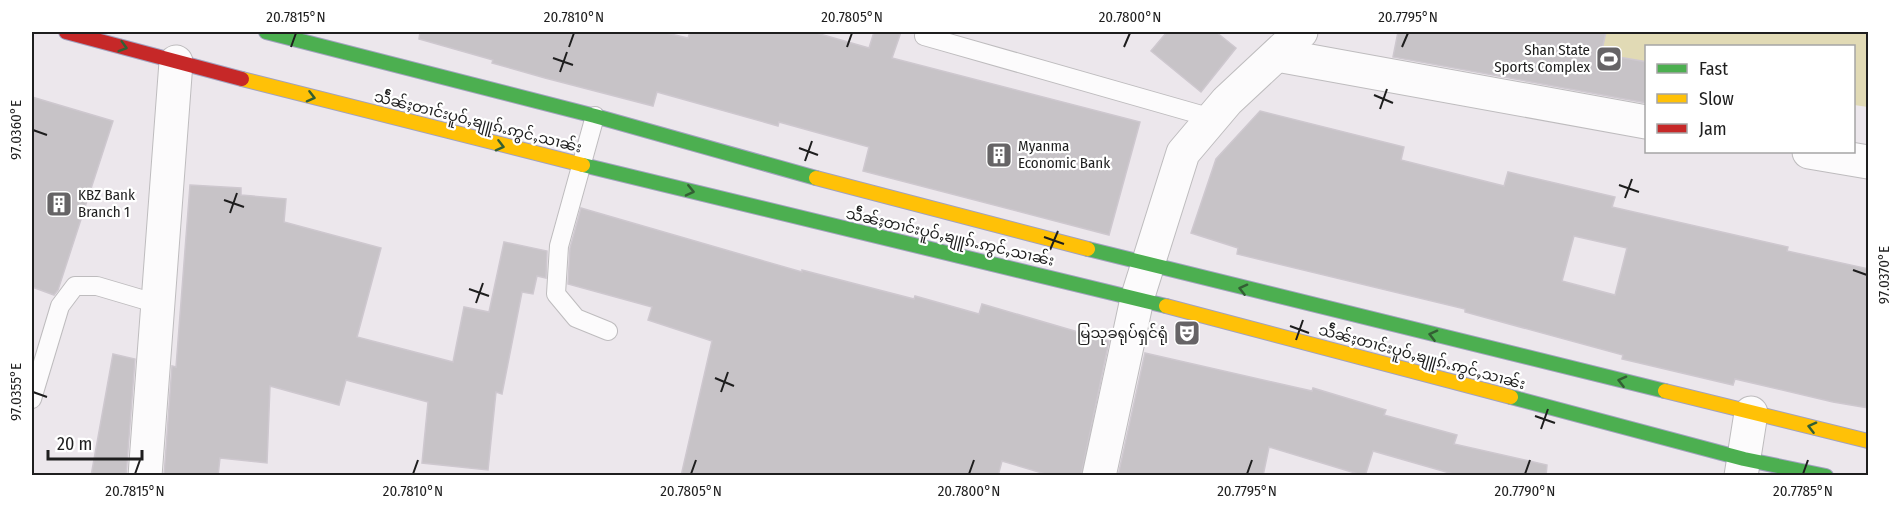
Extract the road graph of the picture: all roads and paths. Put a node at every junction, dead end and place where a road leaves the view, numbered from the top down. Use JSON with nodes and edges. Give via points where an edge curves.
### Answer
{"nodes":[{"id":1,"x":66,"y":32,"type":"edge"},
{"id":2,"x":266,"y":32,"type":"edge"},
{"id":3,"x":1301,"y":32,"type":"edge"},
{"id":4,"x":924,"y":36,"type":"dead end"},
{"id":5,"x":1277,"y":55,"type":"junction"},
{"id":6,"x":176,"y":62,"type":"junction"},
{"id":7,"x":595,"y":116,"type":"junction"},
{"id":8,"x":1212,"y":118,"type":"junction"},
{"id":9,"x":1645,"y":122,"type":"edge"},
{"id":10,"x":1815,"y":153,"type":"edge"},
{"id":11,"x":1869,"y":162,"type":"edge"},
{"id":12,"x":581,"y":165,"type":"junction"},
{"id":13,"x":1148,"y":266,"type":"junction"},
{"id":14,"x":1137,"y":299,"type":"junction"},
{"id":15,"x":158,"y":304,"type":"junction"},
{"id":16,"x":608,"y":331,"type":"dead end"},
{"id":17,"x":32,"y":399,"type":"edge"},
{"id":18,"x":1751,"y":412,"type":"junction"},
{"id":19,"x":1869,"y":441,"type":"edge"},
{"id":20,"x":1743,"y":467,"type":"edge"},
{"id":21,"x":145,"y":476,"type":"edge"},
{"id":22,"x":1099,"y":476,"type":"edge"},
{"id":23,"x":1826,"y":476,"type":"edge"}],
"edges":[{"from":1,"to":6,"type":"highway","name":"သဵႅၼ်ႈတၢင်းပူဝ်ႇၶျူၵ်ႉဢွင်ႇသၢၼ်း","one_way":true},
{"from":2,"to":7,"type":"highway","name":"သဵႅၼ်ႈတၢင်းပူဝ်ႇၶျူၵ်ႉဢွင်ႇသၢၼ်း"},
{"from":3,"to":5,"type":"street"},
{"from":4,"to":8,"type":"lane"},
{"from":5,"to":8,"type":"street"},
{"from":5,"to":9,"type":"street"},
{"from":6,"to":12,"type":"highway","name":"သဵႅၼ်ႈတၢင်းပူဝ်ႇၶျူၵ်ႉဢွင်ႇသၢၼ်း","one_way":true},
{"from":6,"to":15,"type":"street"},
{"from":7,"to":12,"type":"lane"},
{"from":7,"to":13,"type":"highway","name":"သဵႅၼ်ႈတၢင်းပူဝ်ႇၶျူၵ်ႉဢွင်ႇသၢၼ်း"},
{"from":8,"to":13,"type":"street","via":[[1183,153]]},
{"from":10,"to":11,"type":"street"},
{"from":12,"to":14,"type":"highway","name":"သဵႅၼ်ႈတၢင်းပူဝ်ႇၶျူၵ်ႉဢွင်ႇသၢၼ်း","one_way":true},
{"from":12,"to":16,"type":"lane","via":[[559,246],[555,294],[576,318]]},
{"from":13,"to":14,"type":"street"},
{"from":18,"to":13,"type":"highway","name":"သဵႅၼ်ႈတၢင်းပူဝ်ႇၶျူၵ်ႉဢွင်ႇသၢၼ်း","one_way":true},
{"from":14,"to":20,"type":"highway","name":"သဵႅၼ်ႈတၢင်းပူဝ်ႇၶျူၵ်ႉဢွင်ႇသၢၼ်း"},
{"from":14,"to":22,"type":"street"},
{"from":15,"to":17,"type":"lane","via":[[97,286],[75,286],[60,306]]},
{"from":15,"to":21,"type":"street"},
{"from":19,"to":18,"type":"highway","name":"သဵႅၼ်ႈတၢင်းပူဝ်ႇၶျူၵ်ႉဢွင်ႇသၢၼ်း","one_way":true},
{"from":18,"to":20,"type":"street"},
{"from":20,"to":23,"type":"highway","name":"သဵႅၼ်ႈတၢင်းပူဝ်ႇၶျူၵ်ႉဢွင်ႇသၢၼ်း"}]}
